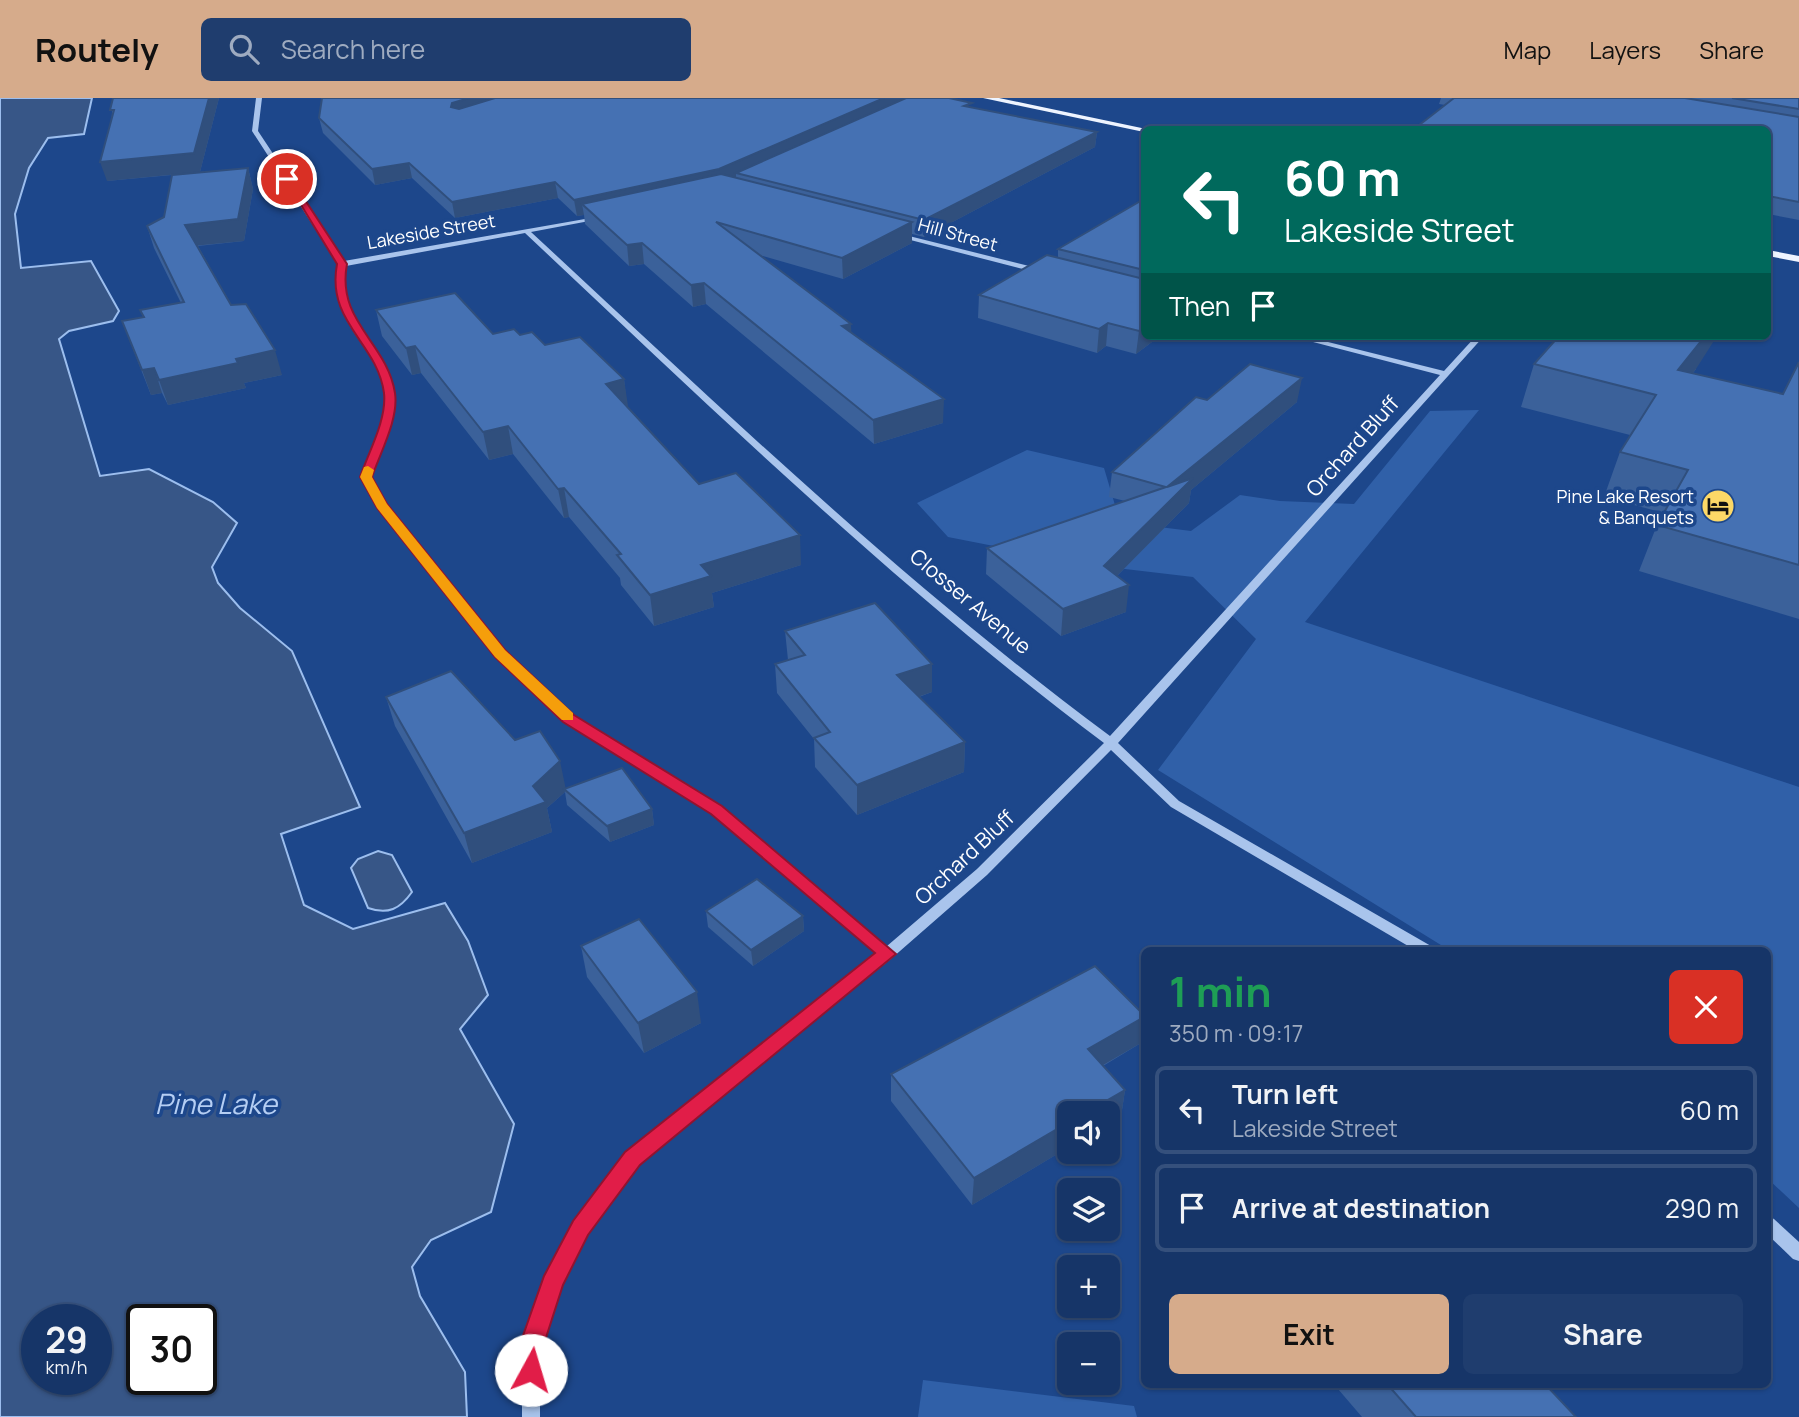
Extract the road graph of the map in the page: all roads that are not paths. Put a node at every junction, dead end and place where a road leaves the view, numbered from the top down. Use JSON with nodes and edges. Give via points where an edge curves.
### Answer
{"nodes":[{"id":1,"x":259,"y":98,"type":"edge"},
{"id":2,"x":992,"y":98,"type":"edge"},
{"id":3,"x":1141,"y":129,"type":"edge"},
{"id":4,"x":608,"y":216,"type":"edge"},
{"id":5,"x":881,"y":231,"type":"edge"},
{"id":6,"x":527,"y":232,"type":"junction"},
{"id":7,"x":1771,"y":254,"type":"edge"},
{"id":8,"x":1799,"y":259,"type":"edge"},
{"id":9,"x":342,"y":264,"type":"junction"},
{"id":10,"x":1052,"y":275,"type":"edge"},
{"id":11,"x":1310,"y":340,"type":"edge"},
{"id":12,"x":1476,"y":340,"type":"edge"},
{"id":13,"x":1445,"y":374,"type":"junction"},
{"id":14,"x":1111,"y":743,"type":"junction"},
{"id":15,"x":1421,"y":947,"type":"edge"},
{"id":16,"x":887,"y":954,"type":"junction"},
{"id":17,"x":1771,"y":1227,"type":"edge"},
{"id":18,"x":1799,"y":1253,"type":"edge"},
{"id":19,"x":531,"y":1417,"type":"edge"}],
"edges":[{"from":1,"to":9,"type":"street","name":"Lakeside Street","via":[[255,131]]},
{"from":2,"to":3,"type":"main road"},
{"from":4,"to":6,"type":"street","name":"Lakeside Street"},
{"from":5,"to":10,"type":"street","name":"Hill Street"},
{"from":6,"to":9,"type":"street","name":"Lakeside Street"},
{"from":6,"to":14,"type":"street","name":"Closser Avenue","via":[[908,579]]},
{"from":7,"to":8,"type":"main road"},
{"from":9,"to":16,"type":"street","name":"Lakeside Street","via":[[340,300],[384,373],[390,396],[366,477],[381,505],[500,653],[569,718],[716,810]]},
{"from":11,"to":13,"type":"street"},
{"from":12,"to":13,"type":"street","name":"Orchard Bluff"},
{"from":13,"to":14,"type":"street","name":"Orchard Bluff"},
{"from":14,"to":15,"type":"street","name":"Closser Avenue","via":[[1175,804]]},
{"from":14,"to":16,"type":"street","name":"Orchard Bluff","via":[[982,872]]},
{"from":16,"to":19,"type":"street","name":"Orchard Bluff","via":[[633,1158],[580,1228],[552,1283],[531,1347]]},
{"from":17,"to":18,"type":"street"}]}
